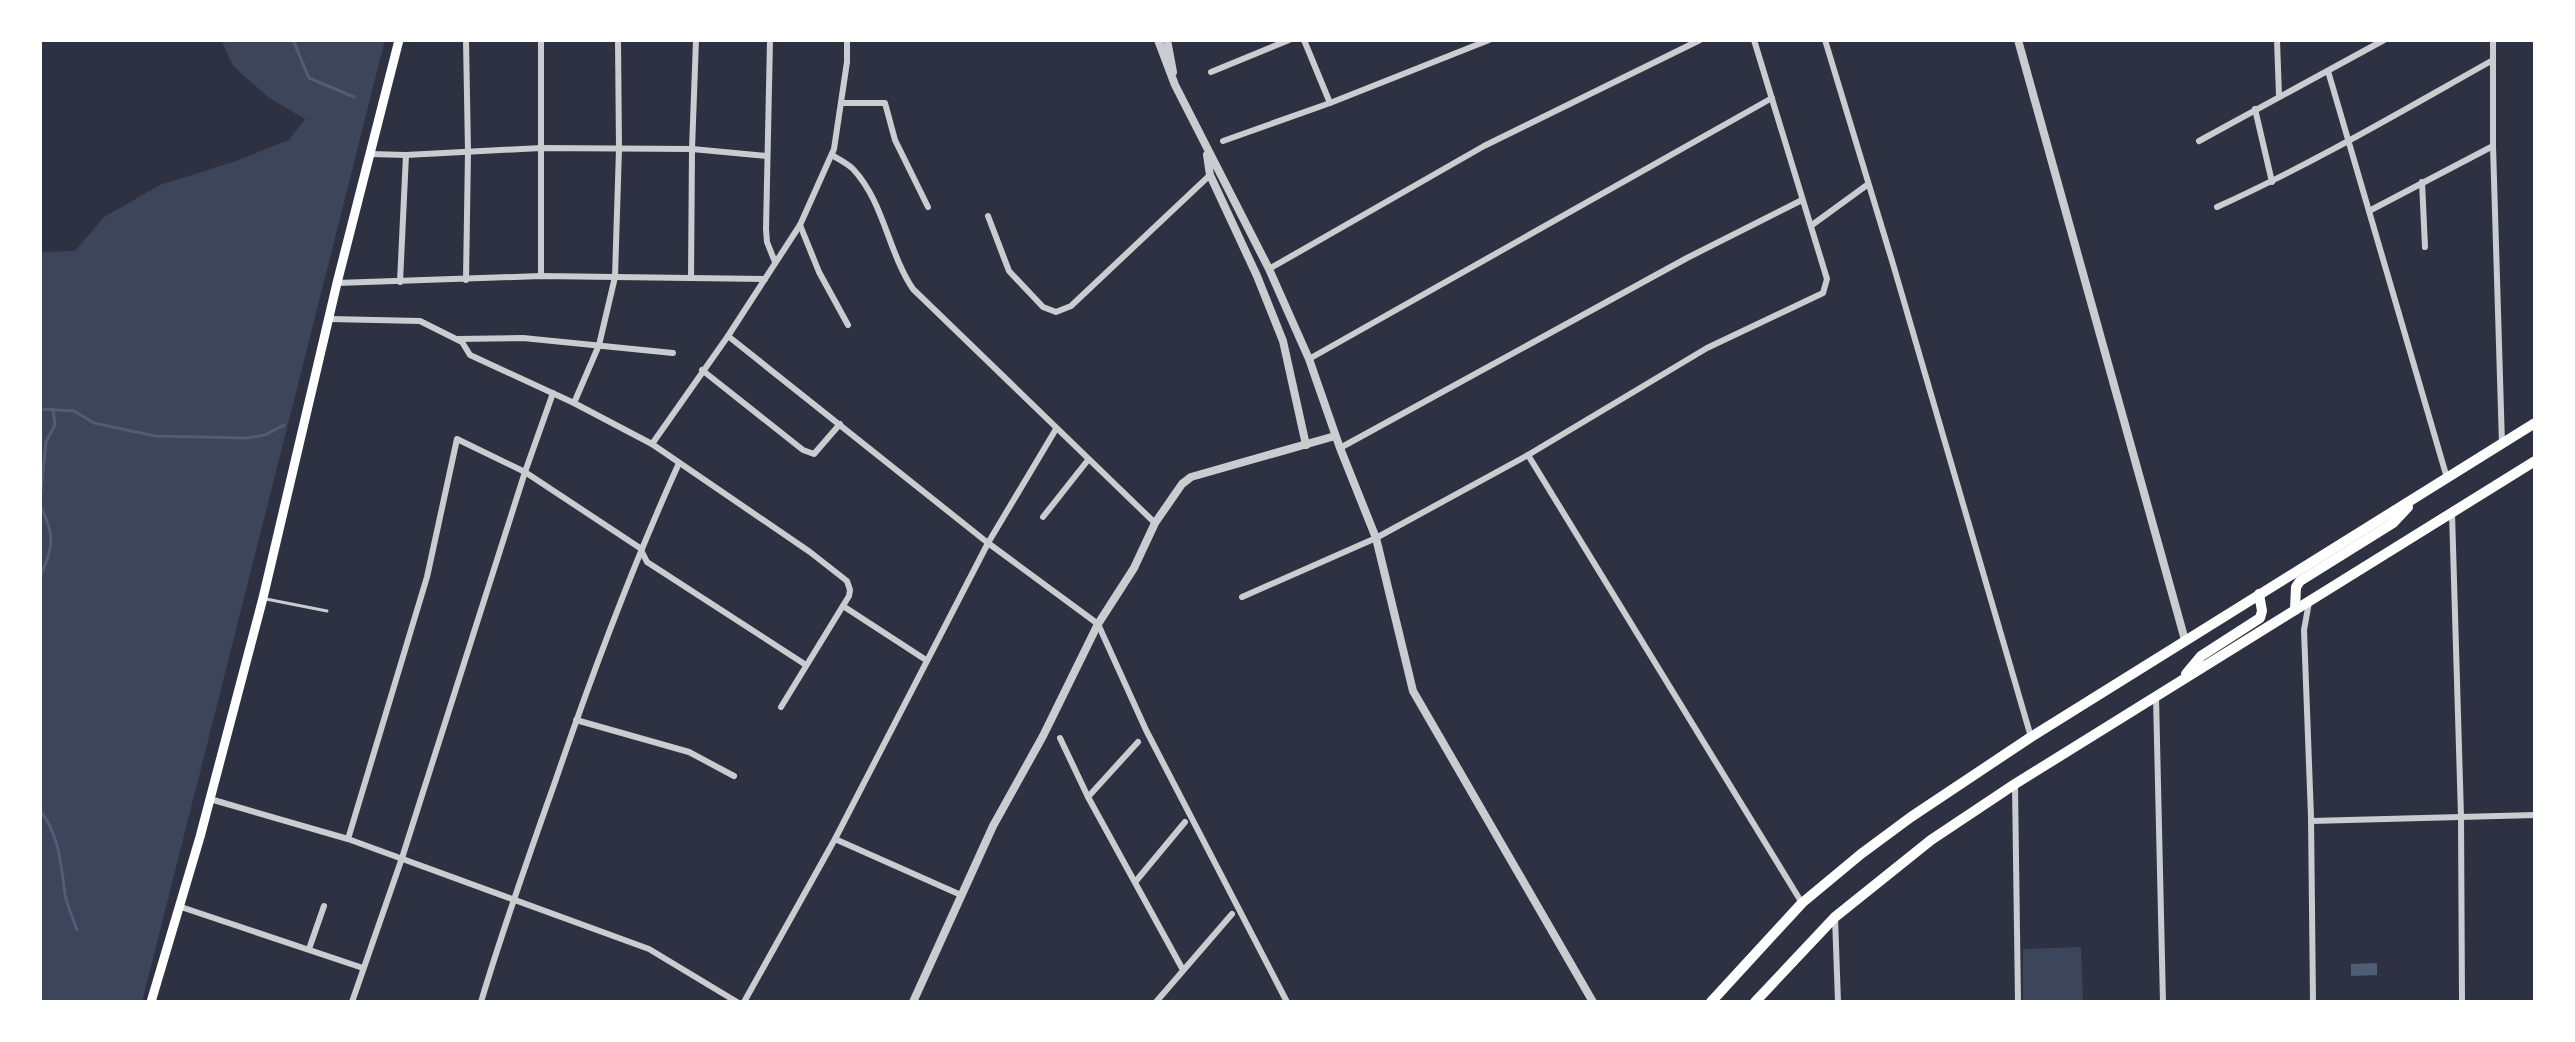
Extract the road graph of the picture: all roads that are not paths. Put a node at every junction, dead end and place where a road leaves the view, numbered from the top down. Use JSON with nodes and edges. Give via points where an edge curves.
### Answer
{"nodes":[{"id":1,"x":399,"y":40,"type":"edge"},
{"id":2,"x":466,"y":40,"type":"edge"},
{"id":3,"x":541,"y":40,"type":"edge"},
{"id":4,"x":618,"y":40,"type":"edge"},
{"id":5,"x":696,"y":40,"type":"edge"},
{"id":6,"x":770,"y":40,"type":"edge"},
{"id":7,"x":847,"y":40,"type":"edge"},
{"id":8,"x":1158,"y":40,"type":"edge"},
{"id":9,"x":1167,"y":40,"type":"edge"},
{"id":10,"x":1289,"y":40,"type":"edge"},
{"id":11,"x":1304,"y":40,"type":"edge"},
{"id":12,"x":1489,"y":40,"type":"edge"},
{"id":13,"x":1700,"y":40,"type":"edge"},
{"id":14,"x":1754,"y":40,"type":"edge"},
{"id":15,"x":1825,"y":40,"type":"edge"},
{"id":16,"x":2018,"y":40,"type":"edge"},
{"id":17,"x":2277,"y":40,"type":"edge"},
{"id":18,"x":2384,"y":40,"type":"edge"},
{"id":19,"x":2493,"y":40,"type":"edge"},
{"id":20,"x":2493,"y":60,"type":"junction"},
{"id":21,"x":2328,"y":71,"type":"junction"},
{"id":22,"x":1211,"y":72,"type":"dead end"},
{"id":23,"x":1175,"y":85,"type":"junction"},
{"id":24,"x":2279,"y":96,"type":"junction"},
{"id":25,"x":1772,"y":98,"type":"junction"},
{"id":26,"x":841,"y":103,"type":"junction"},
{"id":27,"x":1330,"y":103,"type":"junction"},
{"id":28,"x":2255,"y":109,"type":"junction"},
{"id":29,"x":1223,"y":141,"type":"dead end"},
{"id":30,"x":2199,"y":141,"type":"dead end"},
{"id":31,"x":2349,"y":141,"type":"junction"},
{"id":32,"x":2493,"y":146,"type":"junction"},
{"id":33,"x":541,"y":148,"type":"junction"},
{"id":34,"x":619,"y":149,"type":"junction"},
{"id":35,"x":692,"y":149,"type":"junction"},
{"id":36,"x":1207,"y":150,"type":"junction"},
{"id":37,"x":468,"y":152,"type":"junction"},
{"id":38,"x":370,"y":154,"type":"junction"},
{"id":39,"x":406,"y":155,"type":"junction"},
{"id":40,"x":832,"y":155,"type":"junction"},
{"id":41,"x":767,"y":156,"type":"junction"},
{"id":42,"x":1210,"y":175,"type":"junction"},
{"id":43,"x":2272,"y":182,"type":"junction"},
{"id":44,"x":2422,"y":182,"type":"junction"},
{"id":45,"x":1867,"y":185,"type":"junction"},
{"id":46,"x":1802,"y":200,"type":"junction"},
{"id":47,"x":928,"y":207,"type":"dead end"},
{"id":48,"x":2217,"y":207,"type":"dead end"},
{"id":49,"x":2369,"y":211,"type":"junction"},
{"id":50,"x":988,"y":216,"type":"dead end"},
{"id":51,"x":800,"y":225,"type":"junction"},
{"id":52,"x":1812,"y":225,"type":"junction"},
{"id":53,"x":2425,"y":247,"type":"dead end"},
{"id":54,"x":775,"y":262,"type":"junction"},
{"id":55,"x":1269,"y":269,"type":"junction"},
{"id":56,"x":541,"y":276,"type":"junction"},
{"id":57,"x":615,"y":277,"type":"junction"},
{"id":58,"x":691,"y":278,"type":"junction"},
{"id":59,"x":766,"y":279,"type":"junction"},
{"id":60,"x":466,"y":280,"type":"junction"},
{"id":61,"x":400,"y":282,"type":"junction"},
{"id":62,"x":337,"y":283,"type":"junction"},
{"id":63,"x":330,"y":319,"type":"junction"},
{"id":64,"x":848,"y":325,"type":"dead end"},
{"id":65,"x":728,"y":336,"type":"junction"},
{"id":66,"x":454,"y":339,"type":"junction"},
{"id":67,"x":599,"y":345,"type":"junction"},
{"id":68,"x":673,"y":353,"type":"dead end"},
{"id":69,"x":1309,"y":359,"type":"junction"},
{"id":70,"x":702,"y":370,"type":"junction"},
{"id":71,"x":553,"y":393,"type":"junction"},
{"id":72,"x":574,"y":403,"type":"junction"},
{"id":73,"x":2535,"y":423,"type":"edge"},
{"id":74,"x":840,"y":424,"type":"junction"},
{"id":75,"x":1056,"y":429,"type":"junction"},
{"id":76,"x":1335,"y":436,"type":"junction"},
{"id":77,"x":652,"y":444,"type":"junction"},
{"id":78,"x":2502,"y":444,"type":"junction"},
{"id":79,"x":1306,"y":445,"type":"junction"},
{"id":80,"x":1340,"y":448,"type":"junction"},
{"id":81,"x":1528,"y":455,"type":"junction"},
{"id":82,"x":1088,"y":460,"type":"junction"},
{"id":83,"x":2535,"y":461,"type":"edge"},
{"id":84,"x":679,"y":463,"type":"junction"},
{"id":85,"x":525,"y":472,"type":"junction"},
{"id":86,"x":2447,"y":479,"type":"junction"},
{"id":87,"x":2418,"y":497,"type":"junction"},
{"id":88,"x":2452,"y":513,"type":"junction"},
{"id":89,"x":1043,"y":517,"type":"dead end"},
{"id":90,"x":1155,"y":523,"type":"junction"},
{"id":91,"x":1376,"y":538,"type":"junction"},
{"id":92,"x":988,"y":543,"type":"junction"},
{"id":93,"x":640,"y":548,"type":"junction"},
{"id":94,"x":2259,"y":594,"type":"junction"},
{"id":95,"x":1242,"y":597,"type":"dead end"},
{"id":96,"x":263,"y":598,"type":"junction"},
{"id":97,"x":2309,"y":601,"type":"junction"},
{"id":98,"x":843,"y":606,"type":"junction"},
{"id":99,"x":2295,"y":610,"type":"junction"},
{"id":100,"x":327,"y":611,"type":"dead end"},
{"id":101,"x":1098,"y":624,"type":"junction"},
{"id":102,"x":2304,"y":630,"type":"junction"},
{"id":103,"x":2185,"y":640,"type":"junction"},
{"id":104,"x":926,"y":660,"type":"junction"},
{"id":105,"x":806,"y":665,"type":"junction"},
{"id":106,"x":2180,"y":682,"type":"junction"},
{"id":107,"x":2156,"y":697,"type":"junction"},
{"id":108,"x":781,"y":707,"type":"dead end"},
{"id":109,"x":576,"y":720,"type":"junction"},
{"id":110,"x":2031,"y":737,"type":"junction"},
{"id":111,"x":1060,"y":738,"type":"dead end"},
{"id":112,"x":1138,"y":742,"type":"dead end"},
{"id":113,"x":734,"y":776,"type":"dead end"},
{"id":114,"x":2015,"y":784,"type":"junction"},
{"id":115,"x":1088,"y":797,"type":"junction"},
{"id":116,"x":210,"y":799,"type":"junction"},
{"id":117,"x":2535,"y":815,"type":"edge"},
{"id":118,"x":2461,"y":816,"type":"junction"},
{"id":119,"x":2311,"y":821,"type":"junction"},
{"id":120,"x":1185,"y":822,"type":"dead end"},
{"id":121,"x":348,"y":839,"type":"junction"},
{"id":122,"x":835,"y":839,"type":"junction"},
{"id":123,"x":402,"y":858,"type":"junction"},
{"id":124,"x":1136,"y":881,"type":"junction"},
{"id":125,"x":961,"y":895,"type":"junction"},
{"id":126,"x":514,"y":898,"type":"junction"},
{"id":127,"x":1802,"y":903,"type":"junction"},
{"id":128,"x":324,"y":906,"type":"dead end"},
{"id":129,"x":181,"y":907,"type":"junction"},
{"id":130,"x":1232,"y":914,"type":"dead end"},
{"id":131,"x":1835,"y":917,"type":"junction"},
{"id":132,"x":309,"y":949,"type":"junction"},
{"id":133,"x":363,"y":968,"type":"junction"},
{"id":134,"x":1183,"y":970,"type":"junction"},
{"id":135,"x":1757,"y":1001,"type":"edge"},
{"id":136,"x":151,"y":1002,"type":"edge"},
{"id":137,"x":352,"y":1002,"type":"edge"},
{"id":138,"x":481,"y":1002,"type":"edge"},
{"id":139,"x":737,"y":1002,"type":"edge"},
{"id":140,"x":744,"y":1002,"type":"edge"},
{"id":141,"x":913,"y":1002,"type":"edge"},
{"id":142,"x":1156,"y":1002,"type":"edge"},
{"id":143,"x":1287,"y":1002,"type":"edge"},
{"id":144,"x":1593,"y":1002,"type":"edge"},
{"id":145,"x":1711,"y":1002,"type":"edge"},
{"id":146,"x":1838,"y":1002,"type":"edge"},
{"id":147,"x":2018,"y":1002,"type":"edge"},
{"id":148,"x":2163,"y":1002,"type":"edge"},
{"id":149,"x":2313,"y":1002,"type":"edge"},
{"id":150,"x":2462,"y":1002,"type":"edge"}],
"edges":[{"from":1,"to":38,"type":"main road"},
{"from":2,"to":37,"type":"street"},
{"from":3,"to":33,"type":"street"},
{"from":4,"to":34,"type":"street"},
{"from":5,"to":35,"type":"street"},
{"from":6,"to":41,"type":"street"},
{"from":7,"to":26,"type":"street"},
{"from":8,"to":23,"type":"street"},
{"from":9,"to":23,"type":"street"},
{"from":10,"to":22,"type":"street"},
{"from":11,"to":27,"type":"street"},
{"from":12,"to":27,"type":"street"},
{"from":13,"to":55,"type":"street","via":[[1484,146]]},
{"from":14,"to":25,"type":"street"},
{"from":15,"to":45,"type":"street"},
{"from":16,"to":103,"type":"street"},
{"from":17,"to":24,"type":"street"},
{"from":18,"to":21,"type":"street"},
{"from":19,"to":20,"type":"street"},
{"from":20,"to":31,"type":"street"},
{"from":20,"to":32,"type":"street"},
{"from":21,"to":24,"type":"street"},
{"from":21,"to":31,"type":"street"},
{"from":23,"to":36,"type":"street"},
{"from":24,"to":28,"type":"street"},
{"from":25,"to":46,"type":"street"},
{"from":25,"to":69,"type":"street"},
{"from":26,"to":40,"type":"street"},
{"from":26,"to":47,"type":"street","via":[[885,103],[895,140]]},
{"from":27,"to":29,"type":"street"},
{"from":28,"to":30,"type":"street"},
{"from":28,"to":43,"type":"street"},
{"from":31,"to":43,"type":"street"},
{"from":31,"to":49,"type":"street"},
{"from":32,"to":44,"type":"street"},
{"from":32,"to":78,"type":"street"},
{"from":33,"to":34,"type":"street"},
{"from":33,"to":37,"type":"street"},
{"from":33,"to":56,"type":"street"},
{"from":34,"to":35,"type":"street"},
{"from":34,"to":57,"type":"street"},
{"from":35,"to":41,"type":"street"},
{"from":35,"to":58,"type":"street"},
{"from":36,"to":42,"type":"street"},
{"from":36,"to":55,"type":"street"},
{"from":37,"to":39,"type":"street"},
{"from":37,"to":60,"type":"street"},
{"from":38,"to":39,"type":"street"},
{"from":38,"to":62,"type":"main road"},
{"from":39,"to":61,"type":"street"},
{"from":40,"to":51,"type":"street"},
{"from":40,"to":75,"type":"street","via":[[852,167],[869,191],[913,289]]},
{"from":41,"to":54,"type":"street","via":[[766,229]]},
{"from":42,"to":50,"type":"street","via":[[1071,306],[1056,312],[1043,307],[1009,271]]},
{"from":42,"to":79,"type":"street","via":[[1283,341]]},
{"from":43,"to":48,"type":"street"},
{"from":44,"to":49,"type":"street"},
{"from":44,"to":53,"type":"street"},
{"from":45,"to":52,"type":"street"},
{"from":45,"to":110,"type":"street"},
{"from":46,"to":52,"type":"street"},
{"from":46,"to":80,"type":"street"},
{"from":49,"to":86,"type":"street"},
{"from":51,"to":54,"type":"street"},
{"from":51,"to":64,"type":"street"},
{"from":52,"to":81,"type":"street","via":[[1827,283],[1823,293],[1707,348]]},
{"from":54,"to":59,"type":"street"},
{"from":55,"to":69,"type":"street"},
{"from":56,"to":57,"type":"street"},
{"from":56,"to":60,"type":"street"},
{"from":57,"to":58,"type":"street"},
{"from":57,"to":67,"type":"street"},
{"from":58,"to":59,"type":"street"},
{"from":59,"to":65,"type":"street"},
{"from":60,"to":61,"type":"street"},
{"from":61,"to":62,"type":"street"},
{"from":62,"to":63,"type":"main road"},
{"from":63,"to":66,"type":"street","via":[[420,321]]},
{"from":63,"to":96,"type":"main road"},
{"from":65,"to":70,"type":"street"},
{"from":65,"to":74,"type":"street"},
{"from":66,"to":67,"type":"street"},
{"from":66,"to":71,"type":"street","via":[[470,355]]},
{"from":67,"to":68,"type":"street"},
{"from":67,"to":72,"type":"street"},
{"from":69,"to":76,"type":"street"},
{"from":70,"to":74,"type":"street","via":[[803,450],[814,454]]},
{"from":70,"to":77,"type":"street"},
{"from":71,"to":72,"type":"street"},
{"from":71,"to":85,"type":"street"},
{"from":72,"to":77,"type":"street"},
{"from":73,"to":78,"type":"highway"},
{"from":74,"to":92,"type":"street"},
{"from":75,"to":82,"type":"street"},
{"from":75,"to":92,"type":"street"},
{"from":76,"to":79,"type":"street"},
{"from":76,"to":80,"type":"street"},
{"from":77,"to":84,"type":"street"},
{"from":78,"to":86,"type":"highway"},
{"from":79,"to":90,"type":"street","via":[[1191,477]]},
{"from":80,"to":91,"type":"street"},
{"from":81,"to":91,"type":"street"},
{"from":81,"to":127,"type":"street"},
{"from":82,"to":89,"type":"street"},
{"from":82,"to":90,"type":"street"},
{"from":83,"to":88,"type":"highway"},
{"from":84,"to":93,"type":"street"},
{"from":84,"to":98,"type":"street","via":[[847,581],[850,590]]},
{"from":85,"to":93,"type":"street"},
{"from":85,"to":121,"type":"street","via":[[457,439],[427,577]]},
{"from":85,"to":123,"type":"street"},
{"from":86,"to":87,"type":"highway"},
{"from":87,"to":94,"type":"highway"},
{"from":87,"to":99,"type":"highway","via":[[2393,523],[2300,581]]},
{"from":88,"to":97,"type":"highway"},
{"from":88,"to":118,"type":"street"},
{"from":90,"to":101,"type":"street"},
{"from":91,"to":95,"type":"street"},
{"from":91,"to":144,"type":"street","via":[[1413,691]]},
{"from":92,"to":101,"type":"street"},
{"from":92,"to":104,"type":"street"},
{"from":93,"to":105,"type":"street","via":[[647,562]]},
{"from":93,"to":109,"type":"street"},
{"from":94,"to":103,"type":"highway"},
{"from":94,"to":106,"type":"highway","via":[[2260,618],[2201,656]]},
{"from":96,"to":100,"type":"lane"},
{"from":96,"to":116,"type":"main road"},
{"from":97,"to":99,"type":"highway"},
{"from":97,"to":102,"type":"street"},
{"from":98,"to":104,"type":"street"},
{"from":98,"to":105,"type":"street"},
{"from":99,"to":102,"type":"street"},
{"from":99,"to":106,"type":"highway"},
{"from":101,"to":125,"type":"street"},
{"from":101,"to":143,"type":"street","via":[[1146,730]]},
{"from":102,"to":119,"type":"street"},
{"from":103,"to":110,"type":"highway"},
{"from":104,"to":122,"type":"street"},
{"from":105,"to":108,"type":"street"},
{"from":106,"to":107,"type":"highway"},
{"from":107,"to":114,"type":"highway"},
{"from":107,"to":148,"type":"street"},
{"from":109,"to":113,"type":"street","via":[[689,752]]},
{"from":109,"to":126,"type":"street"},
{"from":110,"to":127,"type":"highway","via":[[1891,831]]},
{"from":111,"to":115,"type":"street"},
{"from":112,"to":115,"type":"street"},
{"from":114,"to":131,"type":"highway","via":[[1931,840]]},
{"from":114,"to":147,"type":"street"},
{"from":115,"to":124,"type":"street"},
{"from":116,"to":121,"type":"street"},
{"from":116,"to":129,"type":"main road"},
{"from":117,"to":118,"type":"street"},
{"from":118,"to":119,"type":"street"},
{"from":118,"to":150,"type":"street"},
{"from":119,"to":149,"type":"street"},
{"from":120,"to":124,"type":"street"},
{"from":121,"to":123,"type":"street"},
{"from":122,"to":125,"type":"street"},
{"from":122,"to":140,"type":"street"},
{"from":123,"to":126,"type":"street"},
{"from":123,"to":133,"type":"street"},
{"from":124,"to":134,"type":"street"},
{"from":125,"to":141,"type":"street"},
{"from":126,"to":138,"type":"street"},
{"from":126,"to":139,"type":"street","via":[[649,949]]},
{"from":127,"to":145,"type":"highway"},
{"from":128,"to":132,"type":"street"},
{"from":129,"to":132,"type":"street"},
{"from":129,"to":136,"type":"main road"},
{"from":130,"to":134,"type":"street"},
{"from":131,"to":135,"type":"highway"},
{"from":131,"to":146,"type":"street"},
{"from":132,"to":133,"type":"street"},
{"from":133,"to":137,"type":"street"},
{"from":134,"to":142,"type":"street"}]}
